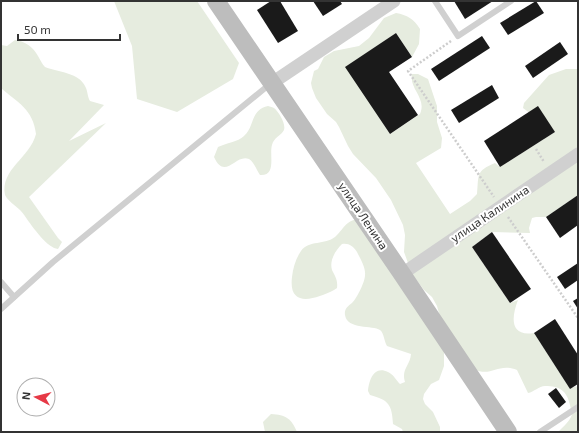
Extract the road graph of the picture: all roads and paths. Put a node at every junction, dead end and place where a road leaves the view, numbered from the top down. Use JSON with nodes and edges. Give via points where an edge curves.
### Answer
{"nodes":[{"id":1,"x":216,"y":1,"type":"edge"},
{"id":2,"x":394,"y":1,"type":"edge"},
{"id":3,"x":435,"y":1,"type":"edge"},
{"id":4,"x":511,"y":1,"type":"edge"},
{"id":5,"x":458,"y":36,"type":"junction"},
{"id":6,"x":272,"y":83,"type":"junction"},
{"id":7,"x":578,"y":154,"type":"edge"},
{"id":8,"x":501,"y":207,"type":"junction"},
{"id":9,"x":402,"y":274,"type":"junction"},
{"id":10,"x":1,"y":282,"type":"edge"},
{"id":11,"x":14,"y":297,"type":"junction"},
{"id":12,"x":1,"y":309,"type":"edge"},
{"id":13,"x":578,"y":318,"type":"edge"},
{"id":14,"x":578,"y":407,"type":"edge"},
{"id":15,"x":508,"y":432,"type":"edge"},
{"id":16,"x":540,"y":432,"type":"edge"}],
"edges":[{"from":1,"to":6,"type":"street","name":"улица Ленина"},
{"from":2,"to":6,"type":"street"},
{"from":3,"to":5,"type":"lane"},
{"from":4,"to":5,"type":"lane"},
{"from":5,"to":8,"type":"path","via":[[408,71]]},
{"from":6,"to":9,"type":"street","name":"улица Ленина"},
{"from":6,"to":11,"type":"lane","via":[[53,262]]},
{"from":7,"to":8,"type":"street","name":"улица Калинина"},
{"from":8,"to":9,"type":"street","name":"улица Калинина"},
{"from":8,"to":13,"type":"path"},
{"from":9,"to":15,"type":"street","name":"улица Ленина"},
{"from":10,"to":11,"type":"lane"},
{"from":11,"to":12,"type":"lane"},
{"from":14,"to":16,"type":"lane"}]}
